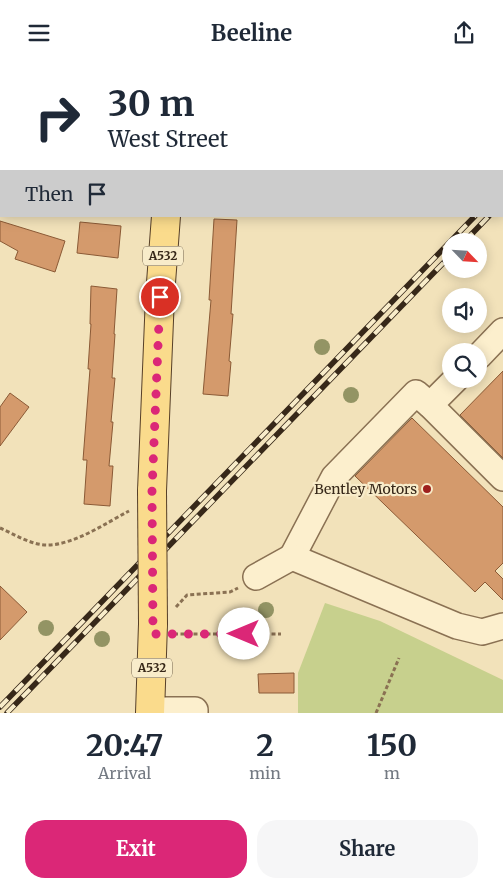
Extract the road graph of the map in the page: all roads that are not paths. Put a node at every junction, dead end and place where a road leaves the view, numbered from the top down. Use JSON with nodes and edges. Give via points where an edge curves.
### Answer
{"nodes":[{"id":1,"x":166,"y":217,"type":"edge"},
{"id":2,"x":503,"y":331,"type":"edge"},
{"id":3,"x":487,"y":348,"type":"edge"},
{"id":4,"x":447,"y":388,"type":"edge"},
{"id":5,"x":430,"y":405,"type":"junction"},
{"id":6,"x":503,"y":478,"type":"edge"},
{"id":7,"x":292,"y":557,"type":"junction"},
{"id":8,"x":256,"y":577,"type":"road end"},
{"id":9,"x":500,"y":632,"type":"edge"},
{"id":10,"x":150,"y":712,"type":"edge"},
{"id":11,"x":195,"y":713,"type":"edge"}],
"edges":[{"from":1,"to":10,"type":"main road","number":"A532","bridge":true,"via":[[152,491]]},
{"from":2,"to":3,"type":"lane"},
{"from":4,"to":5,"type":"lane"},
{"from":5,"to":6,"type":"lane"},
{"from":5,"to":7,"type":"lane","via":[[416,393],[334,477]]},
{"from":7,"to":8,"type":"lane"},
{"from":7,"to":9,"type":"lane","via":[[457,626]]},
{"from":10,"to":11,"type":"lane","via":[[195,710]]}]}
